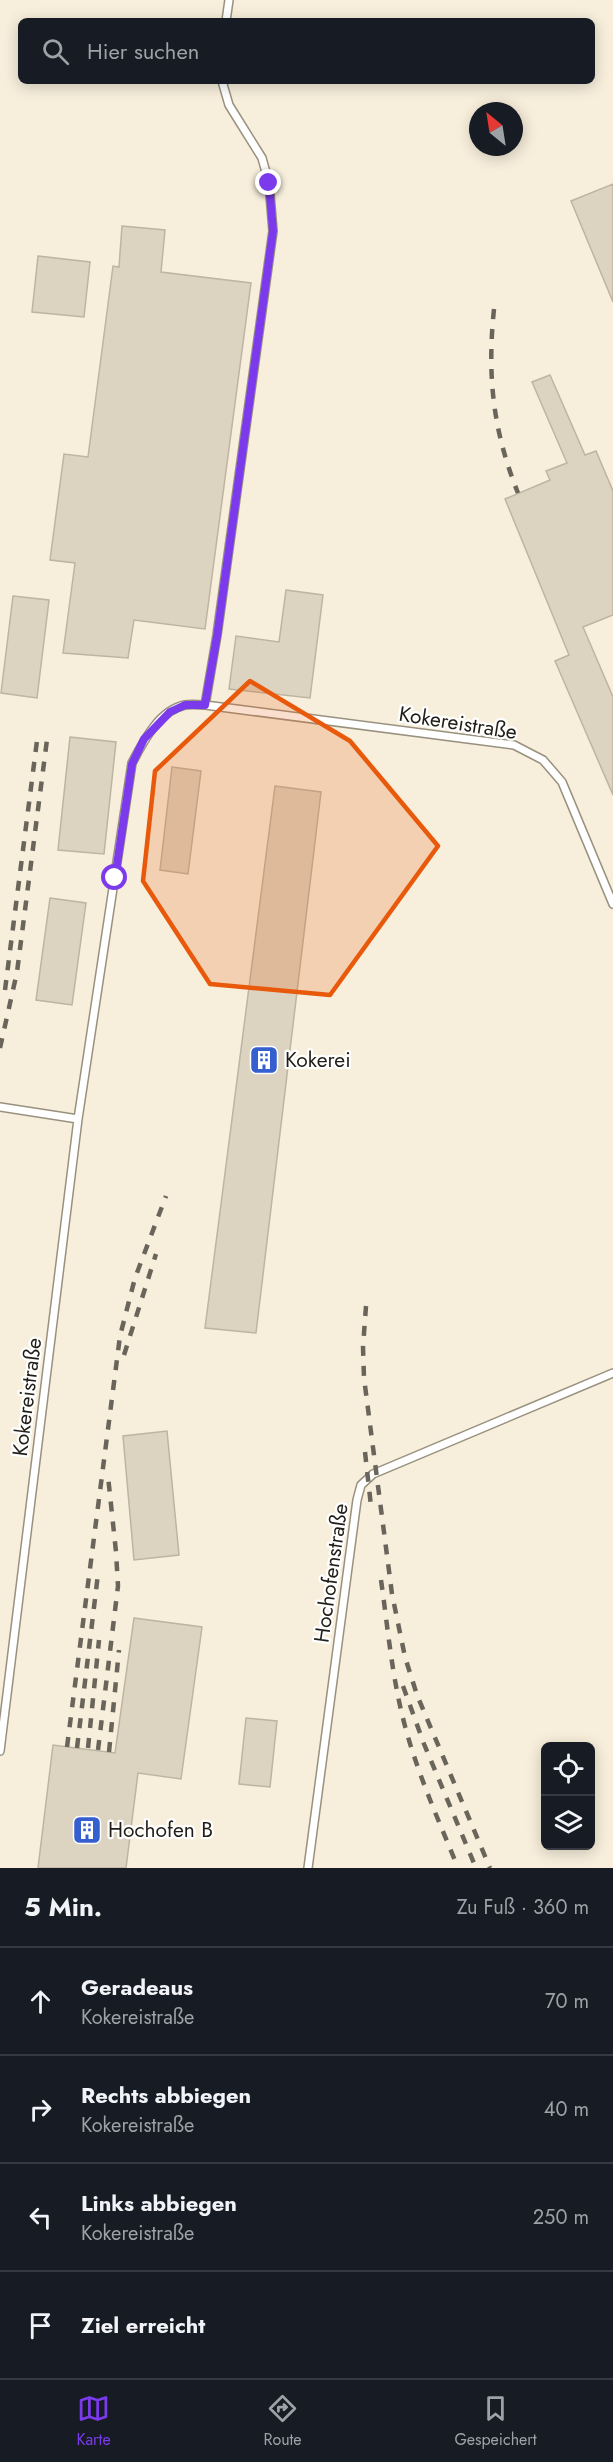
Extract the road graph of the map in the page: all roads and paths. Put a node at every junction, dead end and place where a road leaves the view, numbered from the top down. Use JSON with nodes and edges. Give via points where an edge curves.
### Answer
{"nodes":[{"id":1,"x":229,"y":0,"type":"edge"},
{"id":2,"x":226,"y":18,"type":"edge"},
{"id":3,"x":223,"y":84,"type":"edge"},
{"id":4,"x":205,"y":705,"type":"junction"},
{"id":5,"x":613,"y":904,"type":"edge"},
{"id":6,"x":0,"y":1107,"type":"edge"},
{"id":7,"x":78,"y":1119,"type":"junction"},
{"id":8,"x":613,"y":1373,"type":"edge"},
{"id":9,"x":0,"y":1751,"type":"edge"},
{"id":10,"x":308,"y":1868,"type":"edge"}],
"edges":[{"from":1,"to":2,"type":"lane"},
{"from":3,"to":4,"type":"lane","via":[[228,105],[262,158],[269,183],[273,231]]},
{"from":4,"to":5,"type":"lane","name":"Kokereistraße","via":[[514,746],[529,752],[543,760],[562,782]]},
{"from":4,"to":7,"type":"lane","name":"Kokereistraße","via":[[185,705],[170,712],[144,739],[132,764]]},
{"from":6,"to":7,"type":"lane"},
{"from":7,"to":9,"type":"lane","name":"Kokereistraße"},
{"from":8,"to":10,"type":"lane","name":"Hochofenstraße","via":[[373,1474],[361,1485]]}]}
